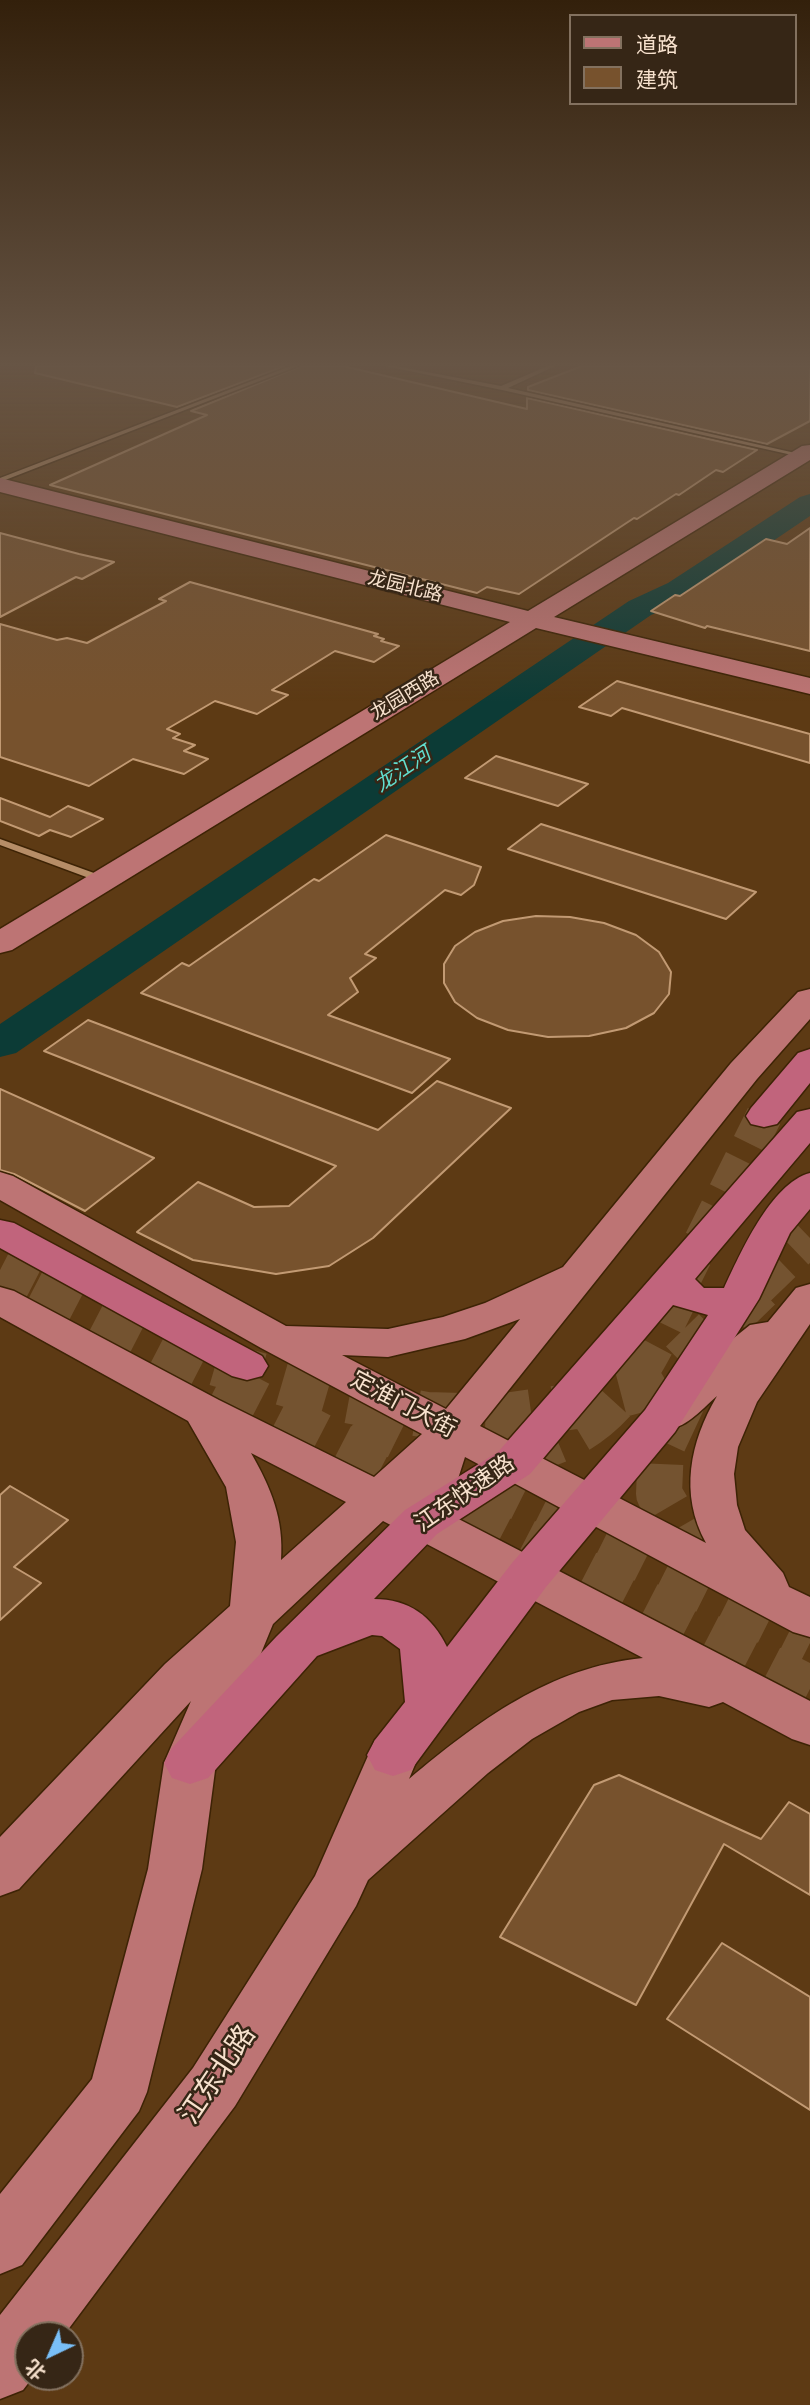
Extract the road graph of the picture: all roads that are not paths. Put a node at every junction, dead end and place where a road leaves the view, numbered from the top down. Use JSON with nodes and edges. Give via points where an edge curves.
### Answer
{"nodes":[{"id":1,"x":764,"y":478,"type":"edge"},
{"id":2,"x":0,"y":485,"type":"edge"},
{"id":3,"x":532,"y":620,"type":"junction"},
{"id":4,"x":810,"y":686,"type":"edge"},
{"id":5,"x":0,"y":842,"type":"edge"},
{"id":6,"x":101,"y":879,"type":"junction"},
{"id":7,"x":0,"y":943,"type":"edge"},
{"id":8,"x":810,"y":999,"type":"edge"},
{"id":9,"x":810,"y":1060,"type":"edge"},
{"id":10,"x":764,"y":1116,"type":"tunnel mouth"},
{"id":11,"x":810,"y":1120,"type":"edge"},
{"id":12,"x":0,"y":1184,"type":"edge"},
{"id":13,"x":810,"y":1185,"type":"edge"},
{"id":14,"x":0,"y":1232,"type":"edge"},
{"id":15,"x":581,"y":1272,"type":"junction"},
{"id":16,"x":674,"y":1275,"type":"junction"},
{"id":17,"x":739,"y":1299,"type":"junction"},
{"id":18,"x":809,"y":1299,"type":"edge"},
{"id":19,"x":0,"y":1300,"type":"tunnel mouth"},
{"id":20,"x":261,"y":1352,"type":"junction"},
{"id":21,"x":204,"y":1411,"type":"junction"},
{"id":22,"x":660,"y":1421,"type":"junction"},
{"id":23,"x":452,"y":1431,"type":"junction"},
{"id":24,"x":513,"y":1463,"type":"junction"},
{"id":25,"x":377,"y":1500,"type":"junction"},
{"id":26,"x":589,"y":1503,"type":"junction"},
{"id":27,"x":421,"y":1522,"type":"junction"},
{"id":28,"x":529,"y":1575,"type":"junction"},
{"id":29,"x":253,"y":1613,"type":"junction"},
{"id":30,"x":810,"y":1619,"type":"edge"},
{"id":31,"x":293,"y":1649,"type":"junction"},
{"id":32,"x":430,"y":1708,"type":"junction"},
{"id":33,"x":810,"y":1726,"type":"edge"},
{"id":34,"x":393,"y":1755,"type":"joint"},
{"id":35,"x":190,"y":1763,"type":"junction"},
{"id":36,"x":346,"y":1868,"type":"junction"},
{"id":37,"x":0,"y":1873,"type":"edge"},
{"id":38,"x":0,"y":2243,"type":"edge"},
{"id":39,"x":0,"y":2367,"type":"edge"}],
"edges":[{"from":1,"to":3,"type":"main road","name":"龙园西路"},
{"from":2,"to":3,"type":"main road","name":"龙园北路"},
{"from":3,"to":4,"type":"main road","name":"龙园北路"},
{"from":3,"to":6,"type":"main road","name":"龙园西路"},
{"from":5,"to":6,"type":"street"},
{"from":6,"to":7,"type":"main road","name":"龙园西路"},
{"from":8,"to":15,"type":"main road","via":[[744,1071]]},
{"from":9,"to":10,"type":"highway"},
{"from":11,"to":16,"type":"highway","name":"江东快速路"},
{"from":12,"to":20,"type":"main road","name":"定淮门大街"},
{"from":13,"to":17,"type":"highway","via":[[772,1229]]},
{"from":14,"to":20,"type":"highway"},
{"from":15,"to":20,"type":"main road","via":[[499,1313],[450,1329],[388,1343]]},
{"from":15,"to":23,"type":"main road"},
{"from":16,"to":17,"type":"highway","via":[[682,1294],[708,1304]]},
{"from":16,"to":24,"type":"highway","name":"江东快速路"},
{"from":17,"to":22,"type":"highway"},
{"from":18,"to":22,"type":"main road"},
{"from":18,"to":30,"type":"main road","via":[[752,1375],[722,1431],[712,1468],[717,1518],[735,1552],[767,1587]]},
{"from":19,"to":21,"type":"main road"},
{"from":20,"to":23,"type":"main road","name":"定淮门大街"},
{"from":21,"to":25,"type":"main road"},
{"from":21,"to":29,"type":"main road","via":[[248,1487],[259,1542]]},
{"from":22,"to":26,"type":"highway"},
{"from":23,"to":24,"type":"main road","name":"定淮门大街"},
{"from":23,"to":25,"type":"main road"},
{"from":23,"to":27,"type":"main road"},
{"from":24,"to":26,"type":"main road","name":"定淮门大街"},
{"from":24,"to":27,"type":"highway","name":"江东快速路"},
{"from":25,"to":27,"type":"main road"},
{"from":25,"to":29,"type":"main road"},
{"from":26,"to":28,"type":"highway"},
{"from":26,"to":30,"type":"main road","name":"定淮门大街"},
{"from":27,"to":28,"type":"main road"},
{"from":27,"to":31,"type":"highway","name":"江东快速路"},
{"from":28,"to":32,"type":"highway"},
{"from":28,"to":33,"type":"main road"},
{"from":29,"to":35,"type":"main road"},
{"from":29,"to":37,"type":"main road","via":[[182,1678]]},
{"from":31,"to":32,"type":"highway","via":[[369,1616],[398,1620],[419,1639],[425,1653]]},
{"from":31,"to":35,"type":"highway","name":"江东快速路"},
{"from":32,"to":34,"type":"highway"},
{"from":33,"to":36,"type":"main road","via":[[693,1681],[652,1674],[602,1683],[552,1703],[513,1726]]},
{"from":34,"to":36,"type":"main road","name":"江东北路"},
{"from":35,"to":38,"type":"main road","via":[[175,1869],[118,2092]]},
{"from":36,"to":39,"type":"main road","name":"江东北路","via":[[214,2087]]}]}
